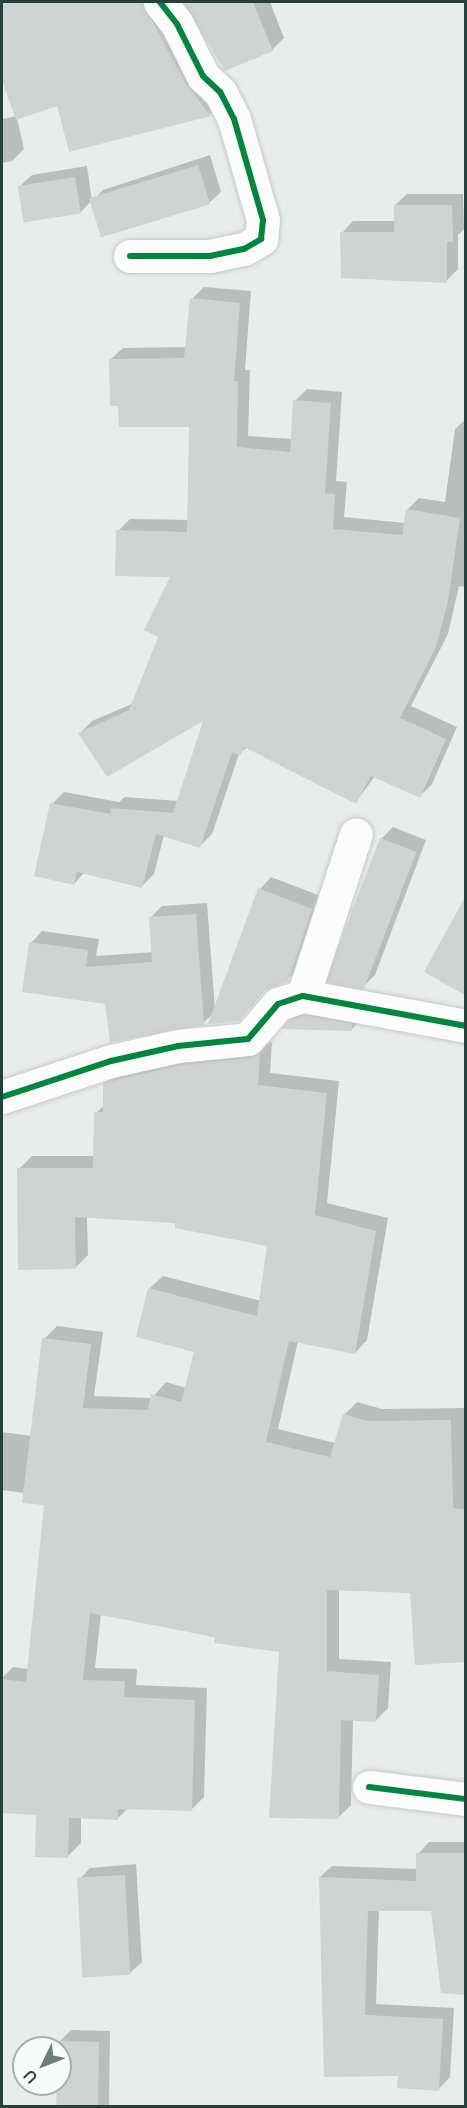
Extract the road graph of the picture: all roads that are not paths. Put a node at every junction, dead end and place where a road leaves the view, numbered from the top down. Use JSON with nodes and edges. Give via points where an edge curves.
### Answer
{"nodes":[{"id":1,"x":160,"y":2,"type":"edge"},
{"id":2,"x":130,"y":256,"type":"dead end"},
{"id":3,"x":356,"y":834,"type":"dead end"},
{"id":4,"x":303,"y":996,"type":"junction"},
{"id":5,"x":465,"y":1026,"type":"edge"},
{"id":6,"x":2,"y":1097,"type":"edge"},
{"id":7,"x":369,"y":1787,"type":"dead end"},
{"id":8,"x":465,"y":1799,"type":"edge"}],
"edges":[{"from":1,"to":2,"type":"street","via":[[177,24],[203,76],[220,92],[234,119],[263,220],[261,239],[244,249],[210,256]]},
{"from":3,"to":4,"type":"street"},
{"from":4,"to":5,"type":"street"},
{"from":4,"to":6,"type":"street","via":[[278,1004],[248,1039],[178,1046],[111,1061]]},
{"from":7,"to":8,"type":"street"}]}
